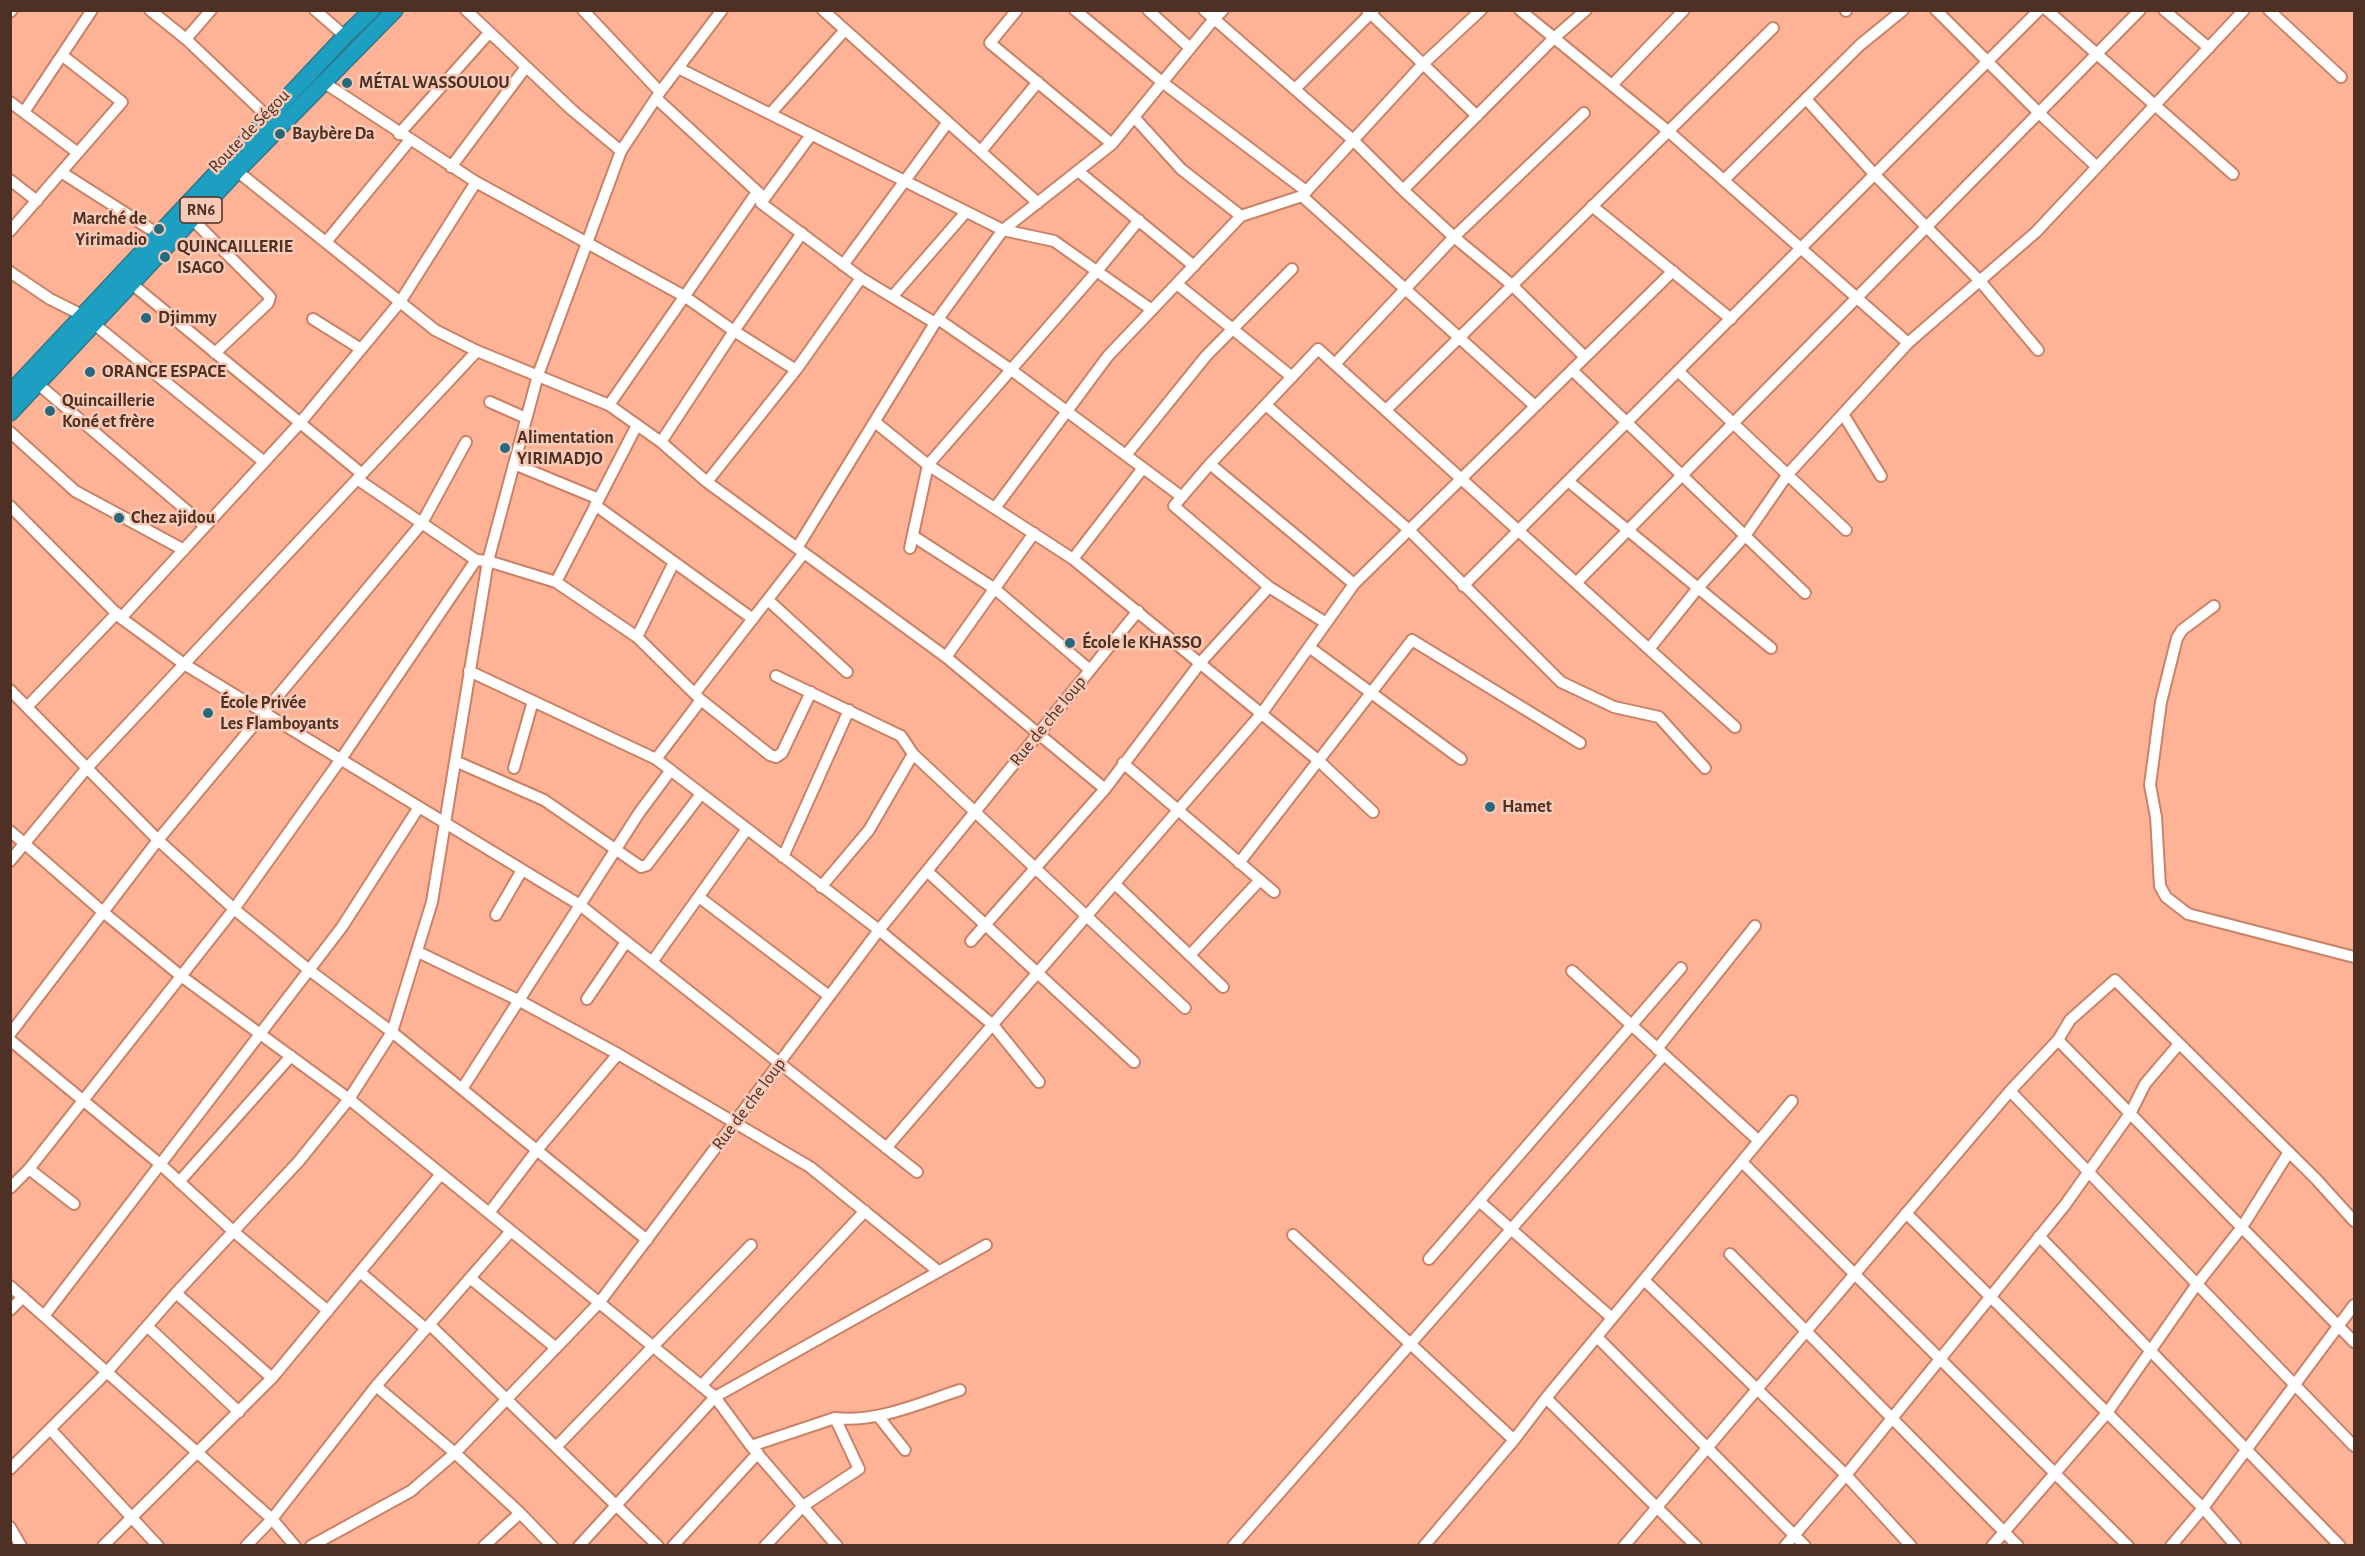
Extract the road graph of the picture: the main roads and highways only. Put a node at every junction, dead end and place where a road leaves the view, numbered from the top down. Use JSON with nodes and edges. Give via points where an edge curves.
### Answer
{"nodes":[{"id":1,"x":372,"y":10,"type":"edge"},
{"id":2,"x":395,"y":10,"type":"edge"},
{"id":3,"x":88,"y":320,"type":"junction"},
{"id":4,"x":10,"y":393,"type":"edge"},
{"id":5,"x":10,"y":413,"type":"edge"}],
"edges":[{"from":1,"to":3,"type":"highway","name":"Route de Ségou","number":"RN6","via":[[158,234]]},
{"from":2,"to":3,"type":"highway","name":"Route de Ségou","number":"RN6","via":[[132,284]]},
{"from":3,"to":4,"type":"highway","name":"Route de Ségou","number":"RN6"},
{"from":3,"to":5,"type":"highway","name":"Route de Ségou","number":"RN6"}]}
